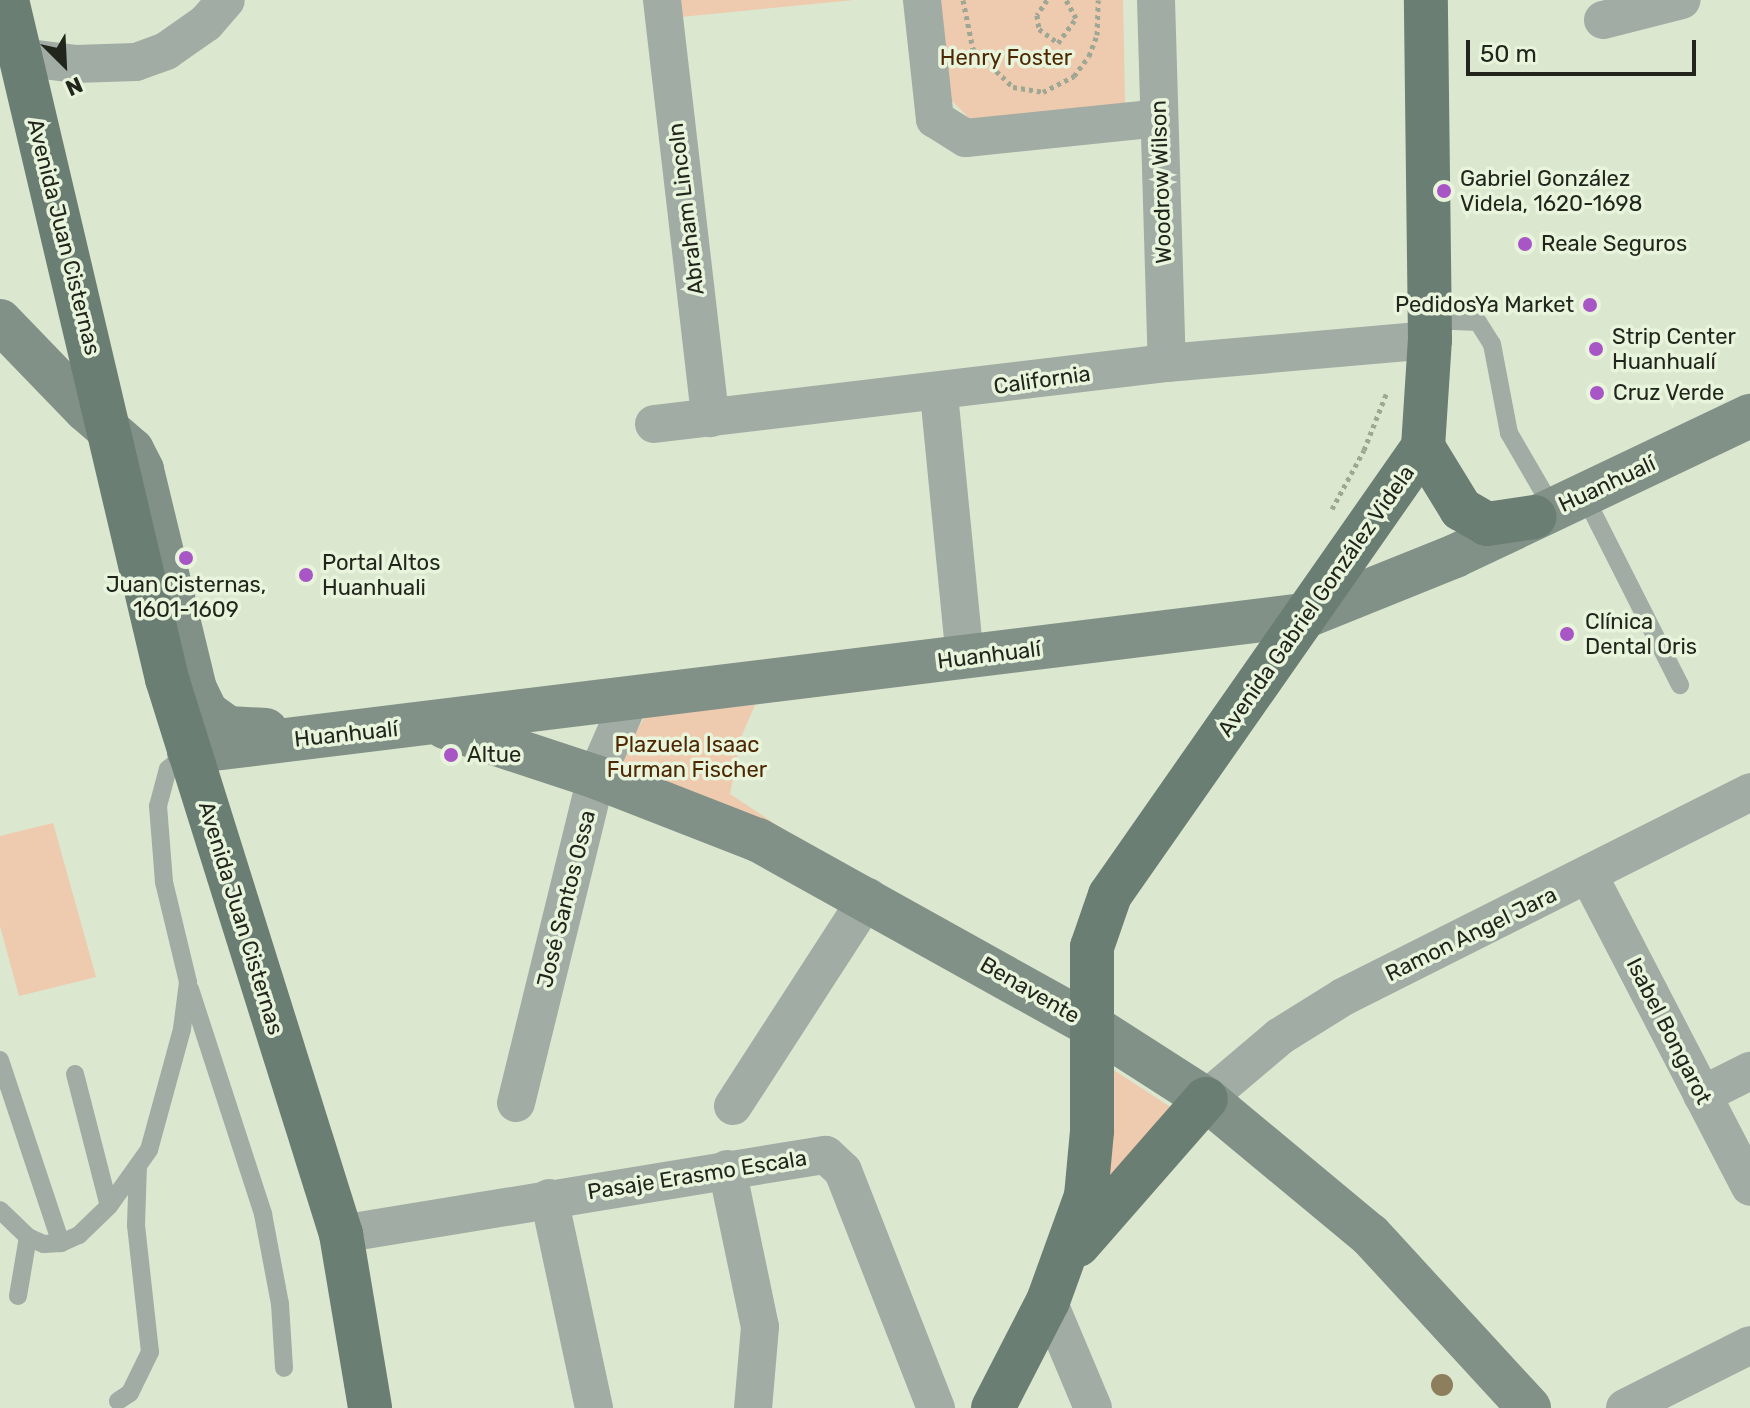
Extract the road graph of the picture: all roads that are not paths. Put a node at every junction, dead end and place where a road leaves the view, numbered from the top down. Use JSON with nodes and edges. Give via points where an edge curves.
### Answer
{"nodes":[{"id":1,"x":7,"y":0,"type":"edge"},
{"id":2,"x":226,"y":0,"type":"edge"},
{"id":3,"x":662,"y":0,"type":"edge"},
{"id":4,"x":922,"y":0,"type":"edge"},
{"id":5,"x":1156,"y":0,"type":"edge"},
{"id":6,"x":1426,"y":0,"type":"edge"},
{"id":7,"x":1682,"y":0,"type":"edge"},
{"id":8,"x":1603,"y":20,"type":"dead end"},
{"id":9,"x":21,"y":57,"type":"junction"},
{"id":10,"x":1159,"y":118,"type":"junction"},
{"id":11,"x":0,"y":321,"type":"edge"},
{"id":12,"x":1430,"y":330,"type":"junction"},
{"id":13,"x":1167,"y":363,"type":"junction"},
{"id":14,"x":939,"y":394,"type":"junction"},
{"id":15,"x":1750,"y":416,"type":"edge"},
{"id":16,"x":710,"y":418,"type":"junction"},
{"id":17,"x":654,"y":424,"type":"dead end"},
{"id":18,"x":110,"y":427,"type":"junction"},
{"id":19,"x":1423,"y":447,"type":"junction"},
{"id":20,"x":1557,"y":507,"type":"junction"},
{"id":21,"x":1311,"y":614,"type":"junction"},
{"id":22,"x":965,"y":658,"type":"junction"},
{"id":23,"x":1680,"y":685,"type":"dead end"},
{"id":24,"x":630,"y":699,"type":"junction"},
{"id":25,"x":418,"y":726,"type":"junction"},
{"id":26,"x":189,"y":752,"type":"junction"},
{"id":27,"x":596,"y":777,"type":"junction"},
{"id":28,"x":1750,"y":792,"type":"edge"},
{"id":29,"x":1589,"y":876,"type":"junction"},
{"id":30,"x":868,"y":897,"type":"junction"},
{"id":31,"x":188,"y":982,"type":"junction"},
{"id":32,"x":1089,"y":1024,"type":"junction"},
{"id":33,"x":0,"y":1060,"type":"edge"},
{"id":34,"x":1750,"y":1071,"type":"edge"},
{"id":35,"x":75,"y":1074,"type":"dead end"},
{"id":36,"x":1702,"y":1095,"type":"junction"},
{"id":37,"x":1206,"y":1099,"type":"junction"},
{"id":38,"x":516,"y":1103,"type":"dead end"},
{"id":39,"x":733,"y":1106,"type":"dead end"},
{"id":40,"x":138,"y":1166,"type":"junction"},
{"id":41,"x":727,"y":1169,"type":"junction"},
{"id":42,"x":1750,"y":1187,"type":"edge"},
{"id":43,"x":549,"y":1198,"type":"junction"},
{"id":44,"x":109,"y":1206,"type":"junction"},
{"id":45,"x":0,"y":1210,"type":"edge"},
{"id":46,"x":341,"y":1234,"type":"junction"},
{"id":47,"x":28,"y":1237,"type":"junction"},
{"id":48,"x":61,"y":1243,"type":"junction"},
{"id":49,"x":1056,"y":1282,"type":"junction"},
{"id":50,"x":18,"y":1296,"type":"dead end"},
{"id":51,"x":1750,"y":1345,"type":"edge"},
{"id":52,"x":284,"y":1368,"type":"dead end"},
{"id":53,"x":118,"y":1401,"type":"dead end"},
{"id":54,"x":370,"y":1408,"type":"edge"},
{"id":55,"x":594,"y":1408,"type":"edge"},
{"id":56,"x":753,"y":1408,"type":"edge"},
{"id":57,"x":936,"y":1408,"type":"edge"},
{"id":58,"x":993,"y":1408,"type":"edge"},
{"id":59,"x":1093,"y":1408,"type":"edge"},
{"id":60,"x":1529,"y":1408,"type":"edge"},
{"id":61,"x":1625,"y":1408,"type":"edge"}],
"edges":[{"from":1,"to":9,"type":"main road","name":"Avenida Juan Cisternas"},
{"from":2,"to":9,"type":"street","via":[[196,30],[136,62],[75,64]]},
{"from":3,"to":16,"type":"street","name":"Abraham Lincoln"},
{"from":4,"to":10,"type":"street","via":[[935,119],[966,138]]},
{"from":5,"to":10,"type":"street","name":"Woodrow Wilson"},
{"from":6,"to":12,"type":"main road","name":"Avenida Gabriel González Videla"},
{"from":7,"to":8,"type":"street"},
{"from":9,"to":18,"type":"main road","name":"Avenida Juan Cisternas"},
{"from":10,"to":13,"type":"street","name":"Woodrow Wilson"},
{"from":11,"to":18,"type":"main road","via":[[86,410]]},
{"from":12,"to":13,"type":"street","name":"California"},
{"from":12,"to":19,"type":"main road","name":"Avenida Gabriel González Videla"},
{"from":12,"to":20,"type":"lane","via":[[1478,322],[1492,344],[1509,433]]},
{"from":13,"to":14,"type":"street","name":"California"},
{"from":14,"to":16,"type":"street","name":"California"},
{"from":14,"to":22,"type":"street"},
{"from":15,"to":20,"type":"main road","name":"Huanhualí"},
{"from":16,"to":17,"type":"street","name":"California"},
{"from":18,"to":25,"type":"main road","name":"Avenida Juan Cisternas","via":[[142,470],[200,702],[214,722],[246,732],[362,720]]},
{"from":18,"to":26,"type":"main road","name":"Avenida Juan Cisternas","via":[[167,679]]},
{"from":19,"to":20,"type":"main road","via":[[1461,509],[1487,524]]},
{"from":19,"to":21,"type":"main road","name":"Avenida Gabriel González Videla"},
{"from":20,"to":21,"type":"main road","name":"Huanhualí","via":[[1399,581]]},
{"from":20,"to":23,"type":"lane"},
{"from":21,"to":22,"type":"main road","name":"Huanhualí"},
{"from":21,"to":32,"type":"main road","name":"Avenida Gabriel González Videla","via":[[1110,895],[1092,947]]},
{"from":22,"to":24,"type":"main road","name":"Huanhualí"},
{"from":24,"to":25,"type":"main road","name":"Huanhualí"},
{"from":24,"to":27,"type":"street","name":"José Santos Ossa"},
{"from":25,"to":26,"type":"main road","name":"Huanhualí"},
{"from":25,"to":27,"type":"main road","name":"Benavente"},
{"from":26,"to":31,"type":"lane","via":[[168,769],[158,806],[164,882]]},
{"from":26,"to":46,"type":"main road","name":"Avenida Juan Cisternas"},
{"from":27,"to":30,"type":"main road","name":"Benavente","via":[[758,840]]},
{"from":27,"to":38,"type":"street","name":"José Santos Ossa"},
{"from":28,"to":29,"type":"street","name":"Ramon Angel Jara"},
{"from":29,"to":36,"type":"street","name":"Isabel Bongarot"},
{"from":29,"to":37,"type":"street","name":"Ramon Angel Jara","via":[[1307,1017]]},
{"from":30,"to":32,"type":"main road","name":"Benavente"},
{"from":30,"to":39,"type":"street"},
{"from":31,"to":40,"type":"lane","via":[[149,1150]]},
{"from":31,"to":52,"type":"lane","via":[[263,1214],[280,1304]]},
{"from":32,"to":37,"type":"main road","name":"Benavente"},
{"from":32,"to":49,"type":"main road","name":"Avenida Gabriel González Videla","via":[[1092,1131],[1086,1196]]},
{"from":33,"to":48,"type":"lane"},
{"from":34,"to":36,"type":"street"},
{"from":35,"to":44,"type":"lane"},
{"from":36,"to":42,"type":"street","name":"Isabel Bongarot"},
{"from":37,"to":49,"type":"main road"},
{"from":37,"to":60,"type":"main road","name":"Benavente","via":[[1370,1235]]},
{"from":40,"to":44,"type":"lane"},
{"from":40,"to":53,"type":"lane","via":[[136,1225],[150,1352],[130,1393]]},
{"from":41,"to":43,"type":"street","name":"Pasaje Erasmo Escala"},
{"from":41,"to":56,"type":"street","via":[[760,1327]]},
{"from":41,"to":57,"type":"street","name":"Pasaje Erasmo Escala","via":[[826,1155],[836,1160]]},
{"from":43,"to":46,"type":"street","name":"Pasaje Erasmo Escala"},
{"from":43,"to":55,"type":"street"},
{"from":44,"to":48,"type":"lane","via":[[79,1235]]},
{"from":45,"to":47,"type":"lane"},
{"from":46,"to":54,"type":"main road","name":"Avenida Juan Cisternas"},
{"from":47,"to":48,"type":"lane","via":[[44,1244]]},
{"from":47,"to":50,"type":"lane"},
{"from":49,"to":58,"type":"main road"},
{"from":49,"to":59,"type":"street"},
{"from":51,"to":61,"type":"street"}]}
